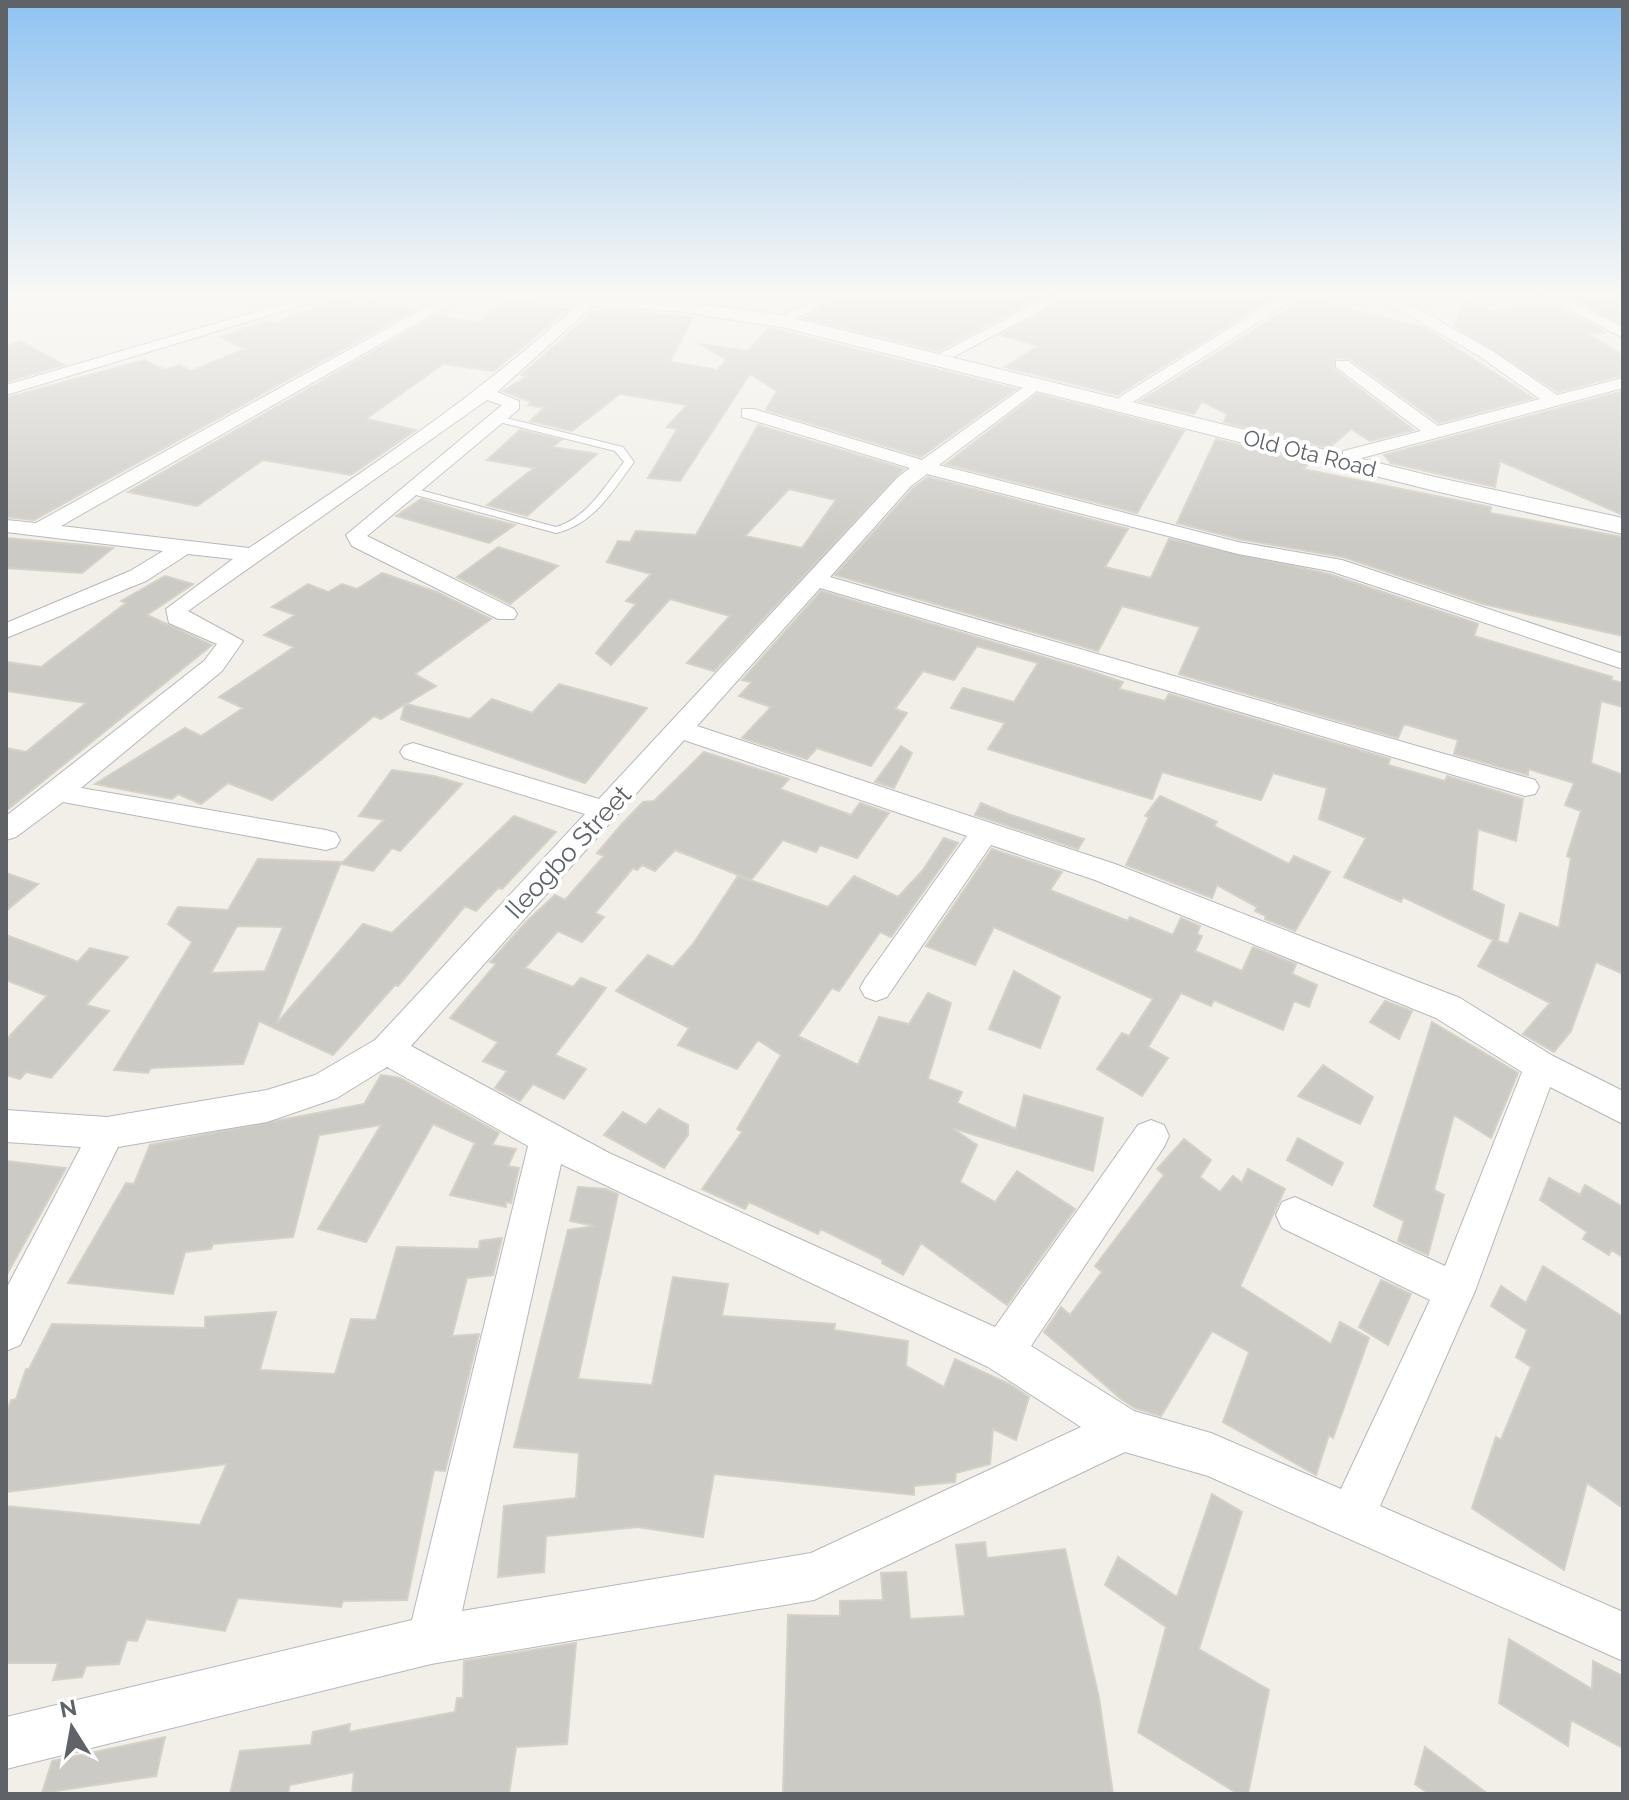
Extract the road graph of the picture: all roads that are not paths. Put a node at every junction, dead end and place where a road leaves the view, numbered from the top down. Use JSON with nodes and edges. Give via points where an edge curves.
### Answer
{"nodes":[{"id":1,"x":50,"y":377,"type":"edge"},
{"id":2,"x":313,"y":377,"type":"edge"},
{"id":3,"x":501,"y":377,"type":"edge"},
{"id":4,"x":1011,"y":377,"type":"edge"},
{"id":5,"x":1041,"y":377,"type":"edge"},
{"id":6,"x":1161,"y":377,"type":"edge"},
{"id":7,"x":1360,"y":377,"type":"edge"},
{"id":8,"x":1520,"y":377,"type":"edge"},
{"id":9,"x":1036,"y":383,"type":"junction"},
{"id":10,"x":1623,"y":383,"type":"edge"},
{"id":11,"x":6,"y":390,"type":"edge"},
{"id":12,"x":481,"y":393,"type":"junction"},
{"id":13,"x":1127,"y":398,"type":"junction"},
{"id":14,"x":1557,"y":403,"type":"junction"},
{"id":15,"x":748,"y":413,"type":"dead end"},
{"id":16,"x":498,"y":419,"type":"junction"},
{"id":17,"x":1433,"y":431,"type":"junction"},
{"id":18,"x":1350,"y":455,"type":"junction"},
{"id":19,"x":926,"y":464,"type":"junction"},
{"id":20,"x":409,"y":490,"type":"junction"},
{"id":21,"x":1623,"y":514,"type":"edge"},
{"id":22,"x":6,"y":526,"type":"edge"},
{"id":23,"x":1623,"y":526,"type":"edge"},
{"id":24,"x":39,"y":530,"type":"junction"},
{"id":25,"x":184,"y":547,"type":"junction"},
{"id":26,"x":251,"y":555,"type":"junction"},
{"id":27,"x":815,"y":580,"type":"junction"},
{"id":28,"x":506,"y":614,"type":"dead end"},
{"id":29,"x":6,"y":631,"type":"edge"},
{"id":30,"x":1623,"y":662,"type":"edge"},
{"id":31,"x":681,"y":730,"type":"junction"},
{"id":32,"x":413,"y":752,"type":"dead end"},
{"id":33,"x":67,"y":785,"type":"junction"},
{"id":34,"x":1525,"y":787,"type":"dead end"},
{"id":35,"x":607,"y":811,"type":"junction"},
{"id":36,"x":6,"y":830,"type":"edge"},
{"id":37,"x":985,"y":832,"type":"junction"},
{"id":38,"x":326,"y":840,"type":"dead end"},
{"id":39,"x":876,"y":988,"type":"dead end"},
{"id":40,"x":387,"y":1050,"type":"junction"},
{"id":41,"x":1541,"y":1066,"type":"junction"},
{"id":42,"x":1623,"y":1108,"type":"edge"},
{"id":43,"x":6,"y":1126,"type":"edge"},
{"id":44,"x":107,"y":1133,"type":"junction"},
{"id":45,"x":549,"y":1136,"type":"junction"},
{"id":46,"x":1151,"y":1136,"type":"dead end"},
{"id":47,"x":1295,"y":1215,"type":"dead end"},
{"id":48,"x":1455,"y":1291,"type":"junction"},
{"id":49,"x":6,"y":1331,"type":"edge"},
{"id":50,"x":1003,"y":1352,"type":"junction"},
{"id":51,"x":1124,"y":1430,"type":"junction"},
{"id":52,"x":1352,"y":1517,"type":"junction"},
{"id":53,"x":1623,"y":1637,"type":"edge"},
{"id":54,"x":431,"y":1640,"type":"junction"},
{"id":55,"x":6,"y":1743,"type":"edge"}],
"edges":[{"from":1,"to":11,"type":"street"},
{"from":2,"to":24,"type":"street"},
{"from":3,"to":12,"type":"street"},
{"from":4,"to":9,"type":"street","name":"Old Ota Road"},
{"from":5,"to":13,"type":"street","name":"Old Ota Road"},
{"from":6,"to":13,"type":"street"},
{"from":7,"to":17,"type":"street"},
{"from":8,"to":14,"type":"street"},
{"from":9,"to":19,"type":"street","name":"Ileogbo Street"},
{"from":9,"to":23,"type":"street","name":"Old Ota Road"},
{"from":10,"to":14,"type":"street"},
{"from":12,"to":16,"type":"street","via":[[513,405]]},
{"from":12,"to":26,"type":"street"},
{"from":13,"to":18,"type":"street","name":"Old Ota Road"},
{"from":14,"to":17,"type":"street"},
{"from":15,"to":19,"type":"street"},
{"from":16,"to":20,"type":"street"},
{"from":16,"to":20,"type":"lane","via":[[619,449],[629,462],[568,529]]},
{"from":17,"to":18,"type":"street"},
{"from":18,"to":21,"type":"street","name":"Old Ota Road"},
{"from":19,"to":27,"type":"street","name":"Ileogbo Street"},
{"from":19,"to":30,"type":"street","via":[[992,487],[1238,548],[1334,565]]},
{"from":20,"to":28,"type":"street","via":[[362,528],[356,535],[359,542]]},
{"from":22,"to":24,"type":"street"},
{"from":24,"to":25,"type":"street"},
{"from":25,"to":26,"type":"street"},
{"from":25,"to":29,"type":"street","via":[[138,576]]},
{"from":26,"to":33,"type":"street","via":[[177,609],[177,618],[231,641],[213,666]]},
{"from":27,"to":31,"type":"street","name":"Ileogbo Street"},
{"from":27,"to":34,"type":"street"},
{"from":31,"to":35,"type":"street","name":"Ileogbo Street"},
{"from":31,"to":37,"type":"street"},
{"from":32,"to":35,"type":"street"},
{"from":33,"to":36,"type":"street"},
{"from":33,"to":38,"type":"street","via":[[68,793],[77,797]]},
{"from":35,"to":40,"type":"street","name":"Ileogbo Street"},
{"from":37,"to":39,"type":"street"},
{"from":37,"to":41,"type":"street","via":[[1105,872],[1448,1008]]},
{"from":40,"to":44,"type":"street","name":"Ileogbo Street","via":[[325,1087],[267,1106]]},
{"from":40,"to":45,"type":"street"},
{"from":41,"to":42,"type":"street"},
{"from":41,"to":48,"type":"street"},
{"from":43,"to":44,"type":"street","name":"Ileogbo Street"},
{"from":44,"to":49,"type":"street"},
{"from":45,"to":50,"type":"street","via":[[596,1165]]},
{"from":45,"to":54,"type":"street"},
{"from":46,"to":50,"type":"street"},
{"from":47,"to":48,"type":"street"},
{"from":48,"to":52,"type":"street"},
{"from":50,"to":51,"type":"street"},
{"from":51,"to":52,"type":"street","via":[[1211,1455]]},
{"from":51,"to":54,"type":"street","via":[[814,1576]]},
{"from":52,"to":53,"type":"street"},
{"from":54,"to":55,"type":"street"}]}
